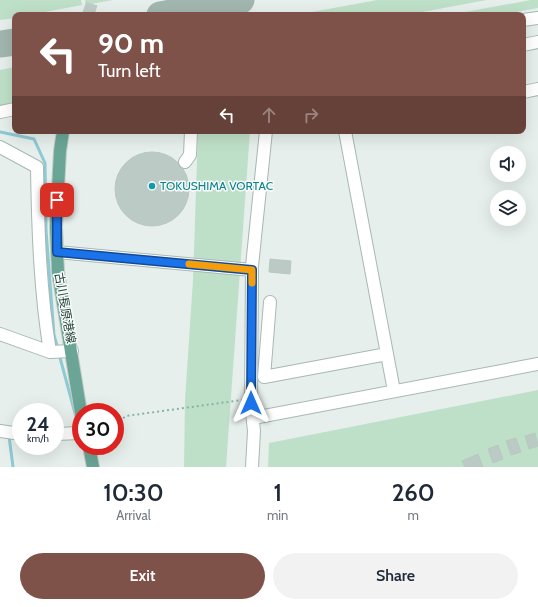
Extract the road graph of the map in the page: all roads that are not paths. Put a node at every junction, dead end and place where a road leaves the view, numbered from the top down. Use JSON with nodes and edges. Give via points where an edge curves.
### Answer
{"nodes":[{"id":1,"x":538,"y":18,"type":"edge"},
{"id":2,"x":526,"y":20,"type":"edge"},
{"id":3,"x":538,"y":42,"type":"edge"},
{"id":4,"x":526,"y":44,"type":"edge"},
{"id":5,"x":538,"y":89,"type":"edge"},
{"id":6,"x":526,"y":91,"type":"edge"},
{"id":7,"x":12,"y":110,"type":"edge"},
{"id":8,"x":0,"y":112,"type":"edge"},
{"id":9,"x":63,"y":134,"type":"edge"},
{"id":10,"x":192,"y":134,"type":"edge"},
{"id":11,"x":266,"y":134,"type":"edge"},
{"id":12,"x":345,"y":134,"type":"edge"},
{"id":13,"x":0,"y":147,"type":"edge"},
{"id":14,"x":185,"y":162,"type":"dead end"},
{"id":15,"x":57,"y":252,"type":"junction"},
{"id":16,"x":252,"y":266,"type":"dead end"},
{"id":17,"x":270,"y":302,"type":"dead end"},
{"id":18,"x":0,"y":334,"type":"edge"},
{"id":19,"x":72,"y":351,"type":"junction"},
{"id":20,"x":50,"y":352,"type":"junction"},
{"id":21,"x":387,"y":354,"type":"junction"},
{"id":22,"x":538,"y":364,"type":"edge"},
{"id":23,"x":394,"y":391,"type":"junction"},
{"id":24,"x":80,"y":403,"type":"edge"},
{"id":25,"x":253,"y":418,"type":"junction"},
{"id":26,"x":0,"y":431,"type":"edge"},
{"id":27,"x":12,"y":433,"type":"edge"},
{"id":28,"x":91,"y":455,"type":"edge"},
{"id":29,"x":93,"y":467,"type":"edge"},
{"id":30,"x":252,"y":467,"type":"edge"}],
"edges":[{"from":1,"to":2,"type":"street"},
{"from":3,"to":4,"type":"street"},
{"from":5,"to":6,"type":"street"},
{"from":7,"to":8,"type":"street"},
{"from":9,"to":15,"type":"main road","name":"古川長原港線","via":[[58,187]]},
{"from":10,"to":14,"type":"street","via":[[190,155]]},
{"from":11,"to":16,"type":"street"},
{"from":12,"to":21,"type":"street"},
{"from":13,"to":20,"type":"street","via":[[37,167],[39,245],[44,316]]},
{"from":15,"to":19,"type":"main road","name":"古川長原港線","via":[[63,305]]},
{"from":15,"to":25,"type":"street","via":[[252,270],[250,401]]},
{"from":17,"to":21,"type":"street","via":[[264,378]]},
{"from":18,"to":20,"type":"street"},
{"from":19,"to":20,"type":"street"},
{"from":19,"to":24,"type":"main road","name":"古川長原港線"},
{"from":21,"to":23,"type":"street"},
{"from":22,"to":23,"type":"street"},
{"from":23,"to":25,"type":"street"},
{"from":25,"to":30,"type":"street"},
{"from":26,"to":27,"type":"street"},
{"from":28,"to":29,"type":"main road"}]}
